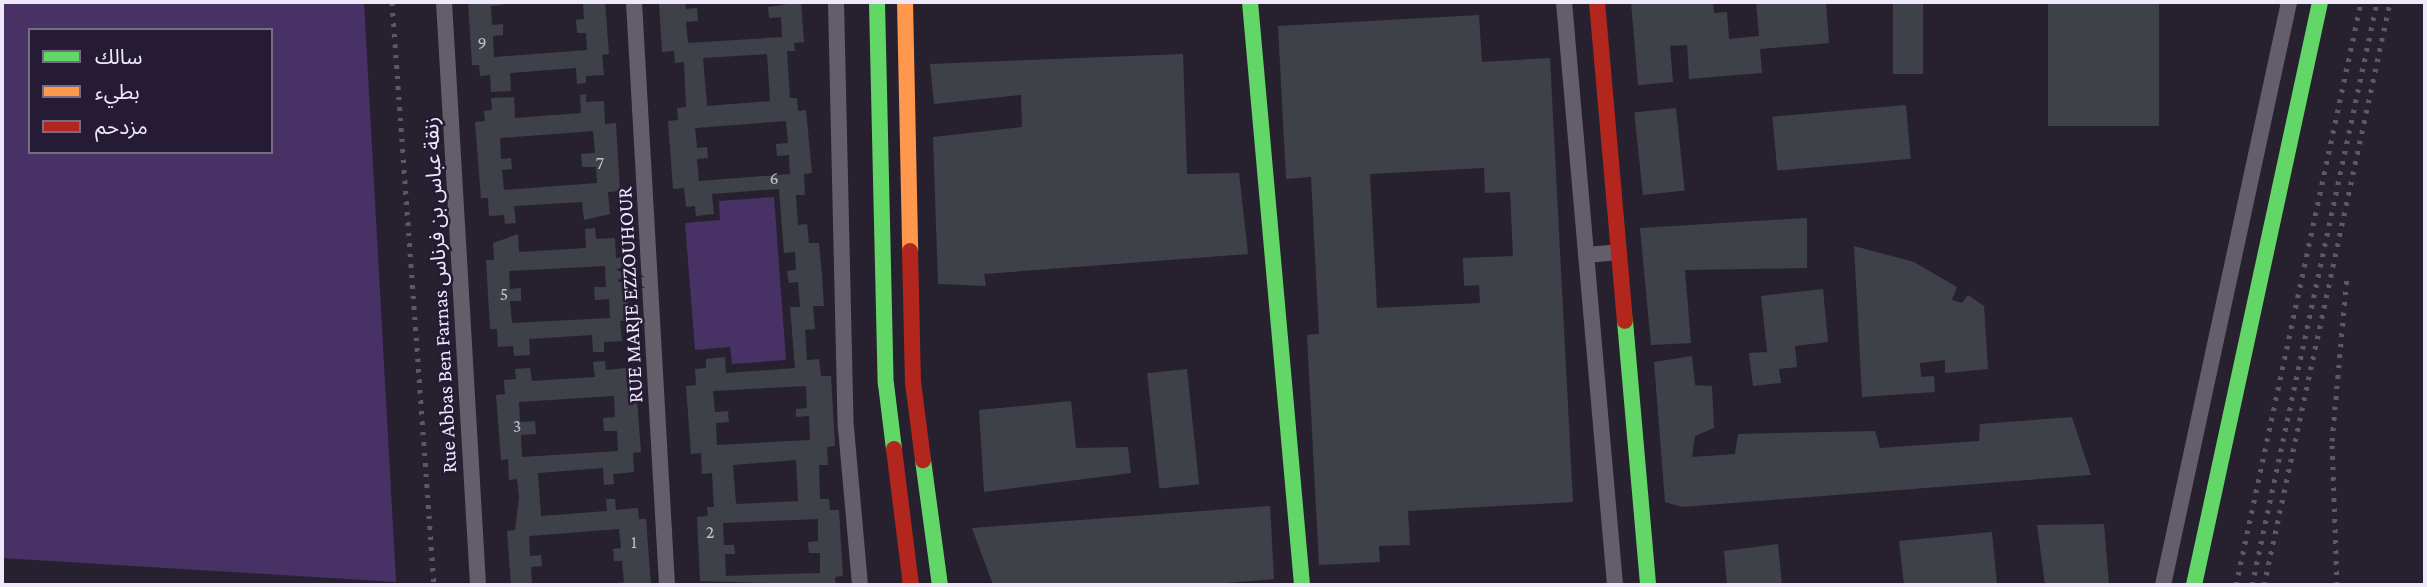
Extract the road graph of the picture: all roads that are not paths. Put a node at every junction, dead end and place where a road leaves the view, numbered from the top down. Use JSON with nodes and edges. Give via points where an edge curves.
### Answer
{"nodes":[{"id":1,"x":444,"y":2,"type":"edge"},
{"id":2,"x":634,"y":2,"type":"edge"},
{"id":3,"x":836,"y":2,"type":"edge"},
{"id":4,"x":877,"y":2,"type":"edge"},
{"id":5,"x":905,"y":2,"type":"edge"},
{"id":6,"x":1250,"y":2,"type":"edge"},
{"id":7,"x":1564,"y":2,"type":"edge"},
{"id":8,"x":1597,"y":2,"type":"edge"},
{"id":9,"x":2289,"y":2,"type":"edge"},
{"id":10,"x":2320,"y":2,"type":"edge"},
{"id":11,"x":1619,"y":252,"type":"junction"},
{"id":12,"x":1586,"y":255,"type":"junction"},
{"id":13,"x":478,"y":585,"type":"edge"},
{"id":14,"x":667,"y":585,"type":"edge"},
{"id":15,"x":860,"y":585,"type":"edge"},
{"id":16,"x":911,"y":585,"type":"edge"},
{"id":17,"x":940,"y":585,"type":"edge"},
{"id":18,"x":1302,"y":585,"type":"edge"},
{"id":19,"x":1615,"y":585,"type":"edge"},
{"id":20,"x":1648,"y":585,"type":"edge"},
{"id":21,"x":2163,"y":585,"type":"edge"},
{"id":22,"x":2194,"y":585,"type":"edge"}],
"edges":[{"from":1,"to":13,"type":"street","name":"Rue Abbas Ben Farnas زنقة عباس بن فرناس"},
{"from":2,"to":14,"type":"street","name":"RUE MARJE EZZOUHOUR"},
{"from":3,"to":15,"type":"street","via":[[846,428]]},
{"from":4,"to":16,"type":"street","via":[[886,384]]},
{"from":5,"to":17,"type":"street","via":[[914,382]]},
{"from":6,"to":18,"type":"street"},
{"from":7,"to":12,"type":"street"},
{"from":8,"to":11,"type":"street"},
{"from":9,"to":21,"type":"street"},
{"from":10,"to":22,"type":"street"},
{"from":11,"to":12,"type":"street"},
{"from":11,"to":20,"type":"street"},
{"from":12,"to":19,"type":"street"}]}
